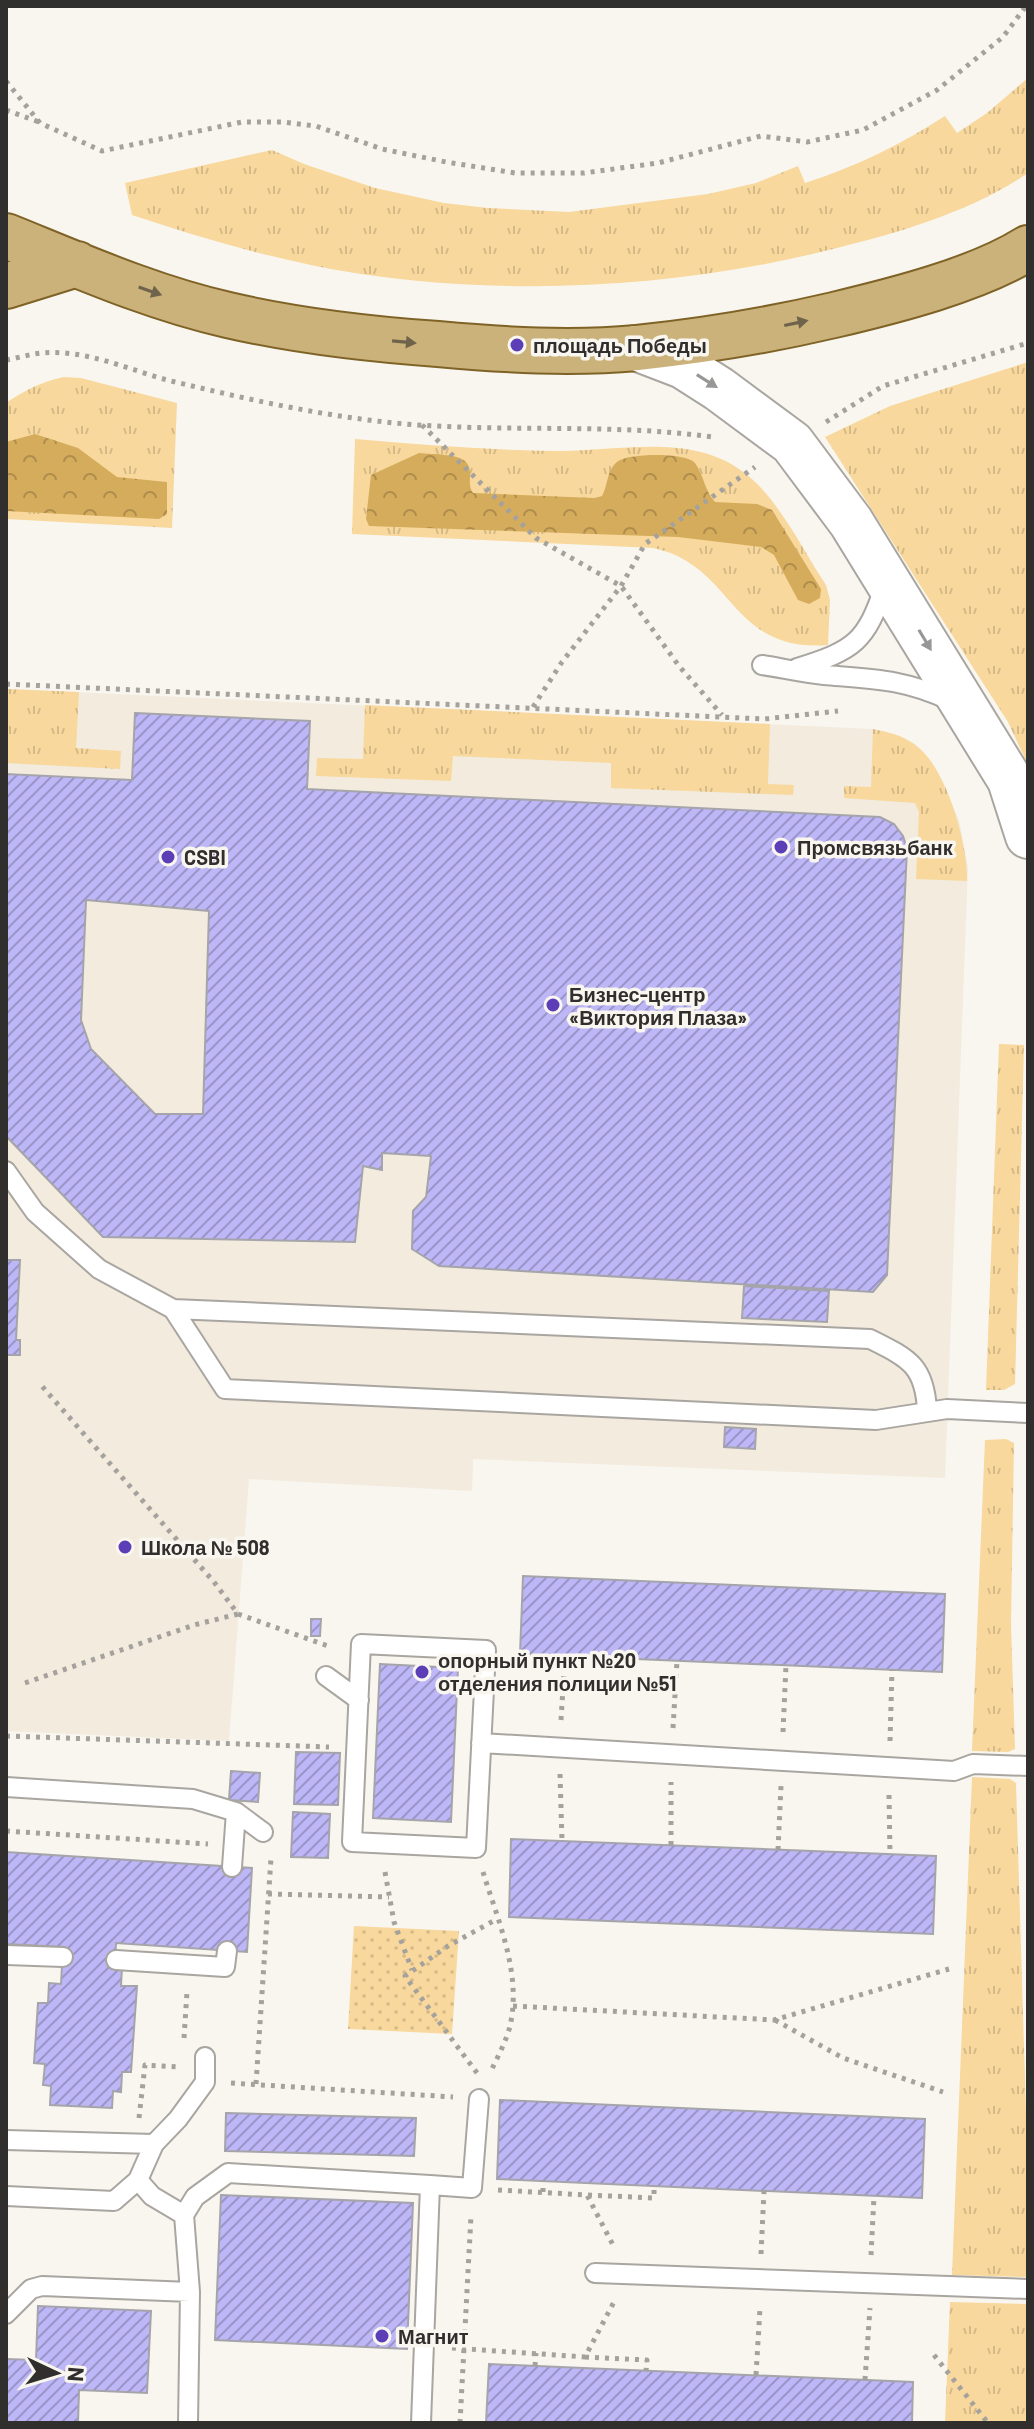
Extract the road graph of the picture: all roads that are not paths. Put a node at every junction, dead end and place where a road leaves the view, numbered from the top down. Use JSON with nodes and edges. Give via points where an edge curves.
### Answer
{"nodes":[{"id":1,"x":6,"y":236,"type":"edge"},
{"id":2,"x":1028,"y":248,"type":"edge"},
{"id":3,"x":77,"y":264,"type":"junction"},
{"id":4,"x":6,"y":286,"type":"edge"},
{"id":5,"x":636,"y":348,"type":"junction"},
{"id":6,"x":887,"y":578,"type":"junction"},
{"id":7,"x":762,"y":665,"type":"dead end"},
{"id":8,"x":794,"y":669,"type":"junction"},
{"id":9,"x":968,"y":710,"type":"junction"},
{"id":10,"x":1028,"y":836,"type":"edge"},
{"id":11,"x":6,"y":1171,"type":"edge"},
{"id":12,"x":173,"y":1309,"type":"junction"},
{"id":13,"x":927,"y":1411,"type":"junction"},
{"id":14,"x":1028,"y":1413,"type":"edge"},
{"id":15,"x":326,"y":1676,"type":"dead end"},
{"id":16,"x":359,"y":1700,"type":"junction"},
{"id":17,"x":481,"y":1743,"type":"junction"},
{"id":18,"x":1028,"y":1766,"type":"edge"},
{"id":19,"x":6,"y":1787,"type":"edge"},
{"id":20,"x":236,"y":1812,"type":"junction"},
{"id":21,"x":263,"y":1832,"type":"road end"},
{"id":22,"x":232,"y":1867,"type":"dead end"},
{"id":23,"x":227,"y":1951,"type":"dead end"},
{"id":24,"x":6,"y":1955,"type":"edge"},
{"id":25,"x":63,"y":1957,"type":"dead end"},
{"id":26,"x":116,"y":1960,"type":"dead end"},
{"id":27,"x":205,"y":2057,"type":"dead end"},
{"id":28,"x":482,"y":2091,"type":"road end"},
{"id":29,"x":6,"y":2140,"type":"edge"},
{"id":30,"x":154,"y":2144,"type":"junction"},
{"id":31,"x":138,"y":2180,"type":"junction"},
{"id":32,"x":430,"y":2185,"type":"junction"},
{"id":33,"x":6,"y":2196,"type":"edge"},
{"id":34,"x":184,"y":2215,"type":"junction"},
{"id":35,"x":595,"y":2273,"type":"dead end"},
{"id":36,"x":1028,"y":2289,"type":"edge"},
{"id":37,"x":190,"y":2292,"type":"junction"},
{"id":38,"x":6,"y":2314,"type":"edge"},
{"id":39,"x":188,"y":2423,"type":"edge"},
{"id":40,"x":421,"y":2423,"type":"edge"}],
"edges":[{"from":1,"to":3,"type":"main road"},
{"from":5,"to":2,"type":"main road","one_way":true,"via":[[792,324],[885,302]]},
{"from":3,"to":4,"type":"main road"},
{"from":3,"to":5,"type":"main road","one_way":true,"via":[[227,315],[329,333],[474,347]]},
{"from":5,"to":6,"type":"main road","one_way":true,"via":[[683,366],[792,443]]},
{"from":6,"to":8,"type":"lane","via":[[873,619],[858,642]]},
{"from":6,"to":9,"type":"main road","one_way":true},
{"from":7,"to":8,"type":"lane"},
{"from":8,"to":9,"type":"lane","via":[[909,683]]},
{"from":9,"to":10,"type":"main road","via":[[1010,780]]},
{"from":11,"to":12,"type":"lane","via":[[35,1212],[99,1269]]},
{"from":12,"to":13,"type":"lane","via":[[870,1339],[907,1358],[926,1386]]},
{"from":12,"to":13,"type":"lane","via":[[225,1389],[876,1420]]},
{"from":13,"to":14,"type":"lane"},
{"from":15,"to":16,"type":"lane"},
{"from":16,"to":17,"type":"lane","via":[[361,1644],[486,1650]]},
{"from":16,"to":17,"type":"lane","via":[[352,1842],[476,1848]]},
{"from":17,"to":18,"type":"lane","via":[[954,1771],[973,1764]]},
{"from":19,"to":20,"type":"lane","via":[[193,1799]]},
{"from":20,"to":21,"type":"lane"},
{"from":20,"to":22,"type":"lane"},
{"from":23,"to":26,"type":"lane","via":[[225,1967]]},
{"from":24,"to":25,"type":"lane"},
{"from":27,"to":30,"type":"lane","via":[[205,2082]]},
{"from":28,"to":32,"type":"lane","via":[[472,2188]]},
{"from":29,"to":30,"type":"lane"},
{"from":30,"to":31,"type":"lane"},
{"from":31,"to":33,"type":"lane","via":[[114,2201]]},
{"from":31,"to":34,"type":"lane","via":[[152,2196]]},
{"from":32,"to":34,"type":"lane","via":[[228,2173],[195,2197]]},
{"from":32,"to":40,"type":"lane"},
{"from":34,"to":37,"type":"lane"},
{"from":35,"to":36,"type":"lane"},
{"from":37,"to":38,"type":"lane","via":[[42,2286],[31,2289]]},
{"from":37,"to":39,"type":"lane"}]}
